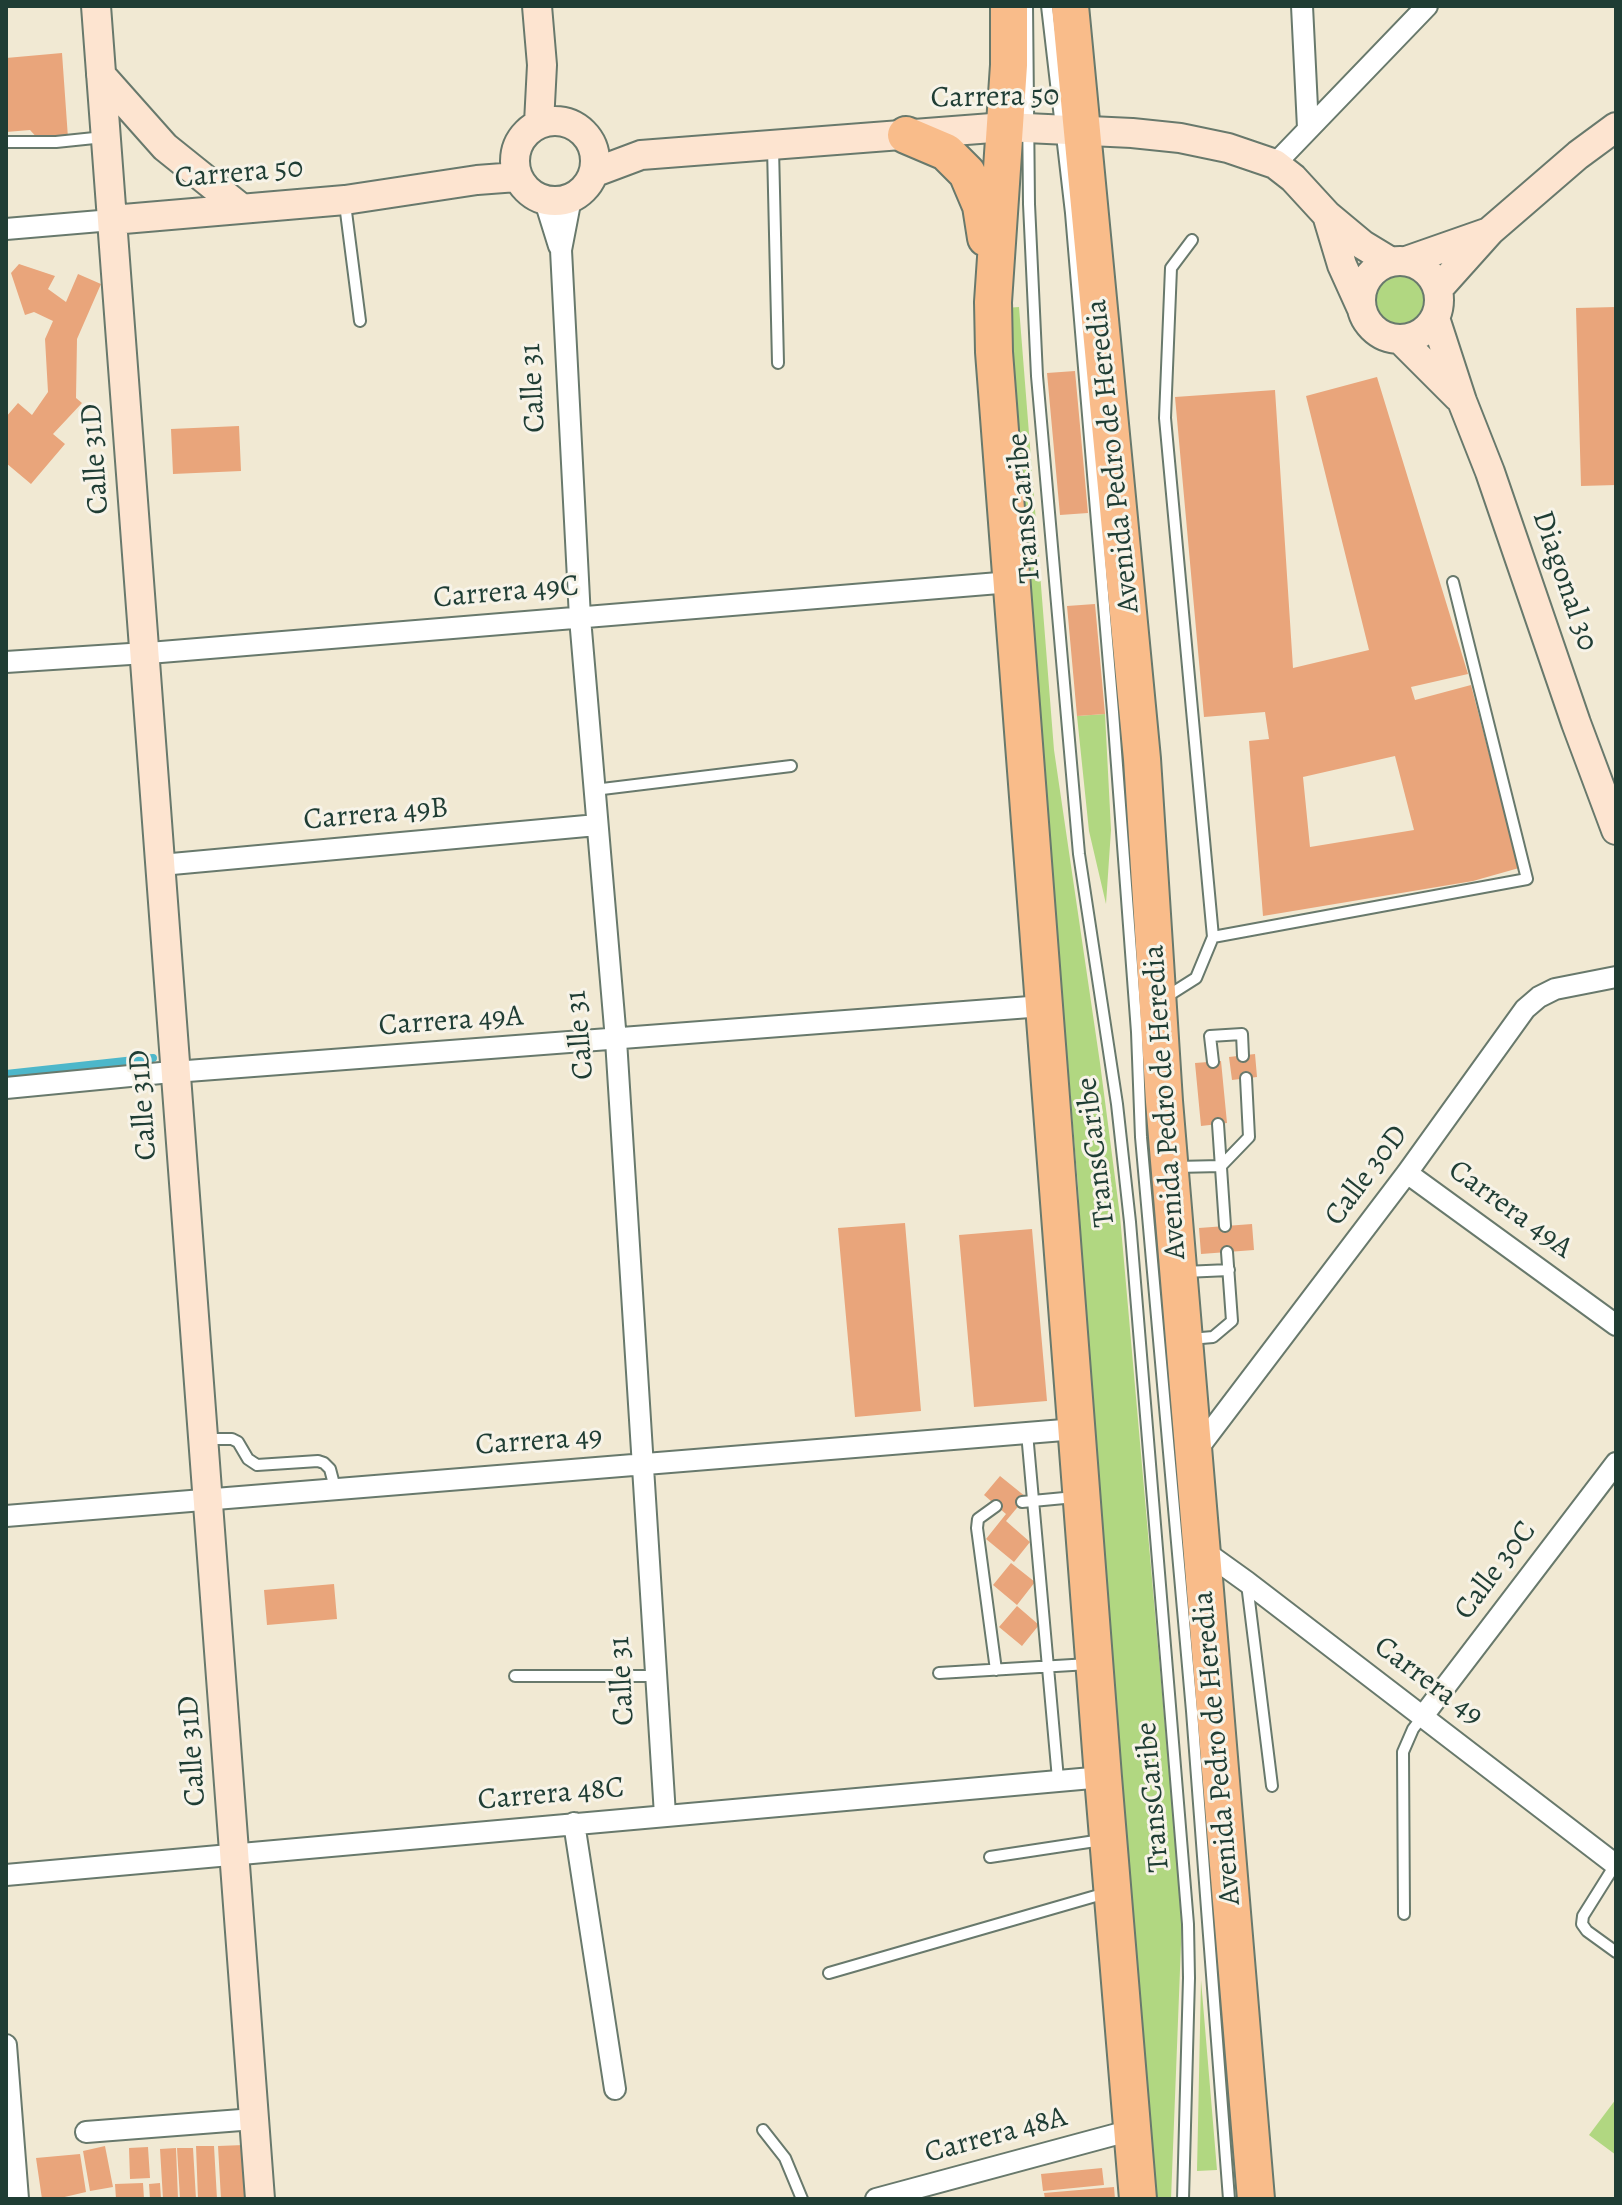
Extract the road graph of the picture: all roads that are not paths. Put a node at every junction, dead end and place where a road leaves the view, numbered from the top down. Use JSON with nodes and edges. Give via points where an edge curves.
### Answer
{"nodes":[{"id":1,"x":96,"y":6,"type":"edge"},
{"id":2,"x":537,"y":6,"type":"edge"},
{"id":3,"x":1009,"y":6,"type":"edge"},
{"id":4,"x":1027,"y":6,"type":"edge"},
{"id":5,"x":1047,"y":6,"type":"edge"},
{"id":6,"x":1070,"y":6,"type":"edge"},
{"id":7,"x":1302,"y":6,"type":"edge"},
{"id":8,"x":1427,"y":6,"type":"edge"},
{"id":9,"x":542,"y":65,"type":"junction"},
{"id":10,"x":101,"y":75,"type":"junction"},
{"id":11,"x":539,"y":123,"type":"junction"},
{"id":12,"x":1616,"y":127,"type":"edge"},
{"id":13,"x":577,"y":128,"type":"junction"},
{"id":14,"x":1016,"y":128,"type":"junction"},
{"id":15,"x":1308,"y":128,"type":"junction"},
{"id":16,"x":1072,"y":130,"type":"junction"},
{"id":17,"x":906,"y":135,"type":"junction"},
{"id":18,"x":106,"y":137,"type":"junction"},
{"id":19,"x":6,"y":142,"type":"edge"},
{"id":20,"x":773,"y":146,"type":"junction"},
{"id":21,"x":641,"y":155,"type":"junction"},
{"id":22,"x":1275,"y":164,"type":"junction"},
{"id":23,"x":516,"y":166,"type":"junction"},
{"id":24,"x":593,"y":173,"type":"junction"},
{"id":25,"x":345,"y":200,"type":"junction"},
{"id":26,"x":558,"y":200,"type":"junction"},
{"id":27,"x":241,"y":208,"type":"junction"},
{"id":28,"x":1327,"y":215,"type":"junction"},
{"id":29,"x":112,"y":220,"type":"junction"},
{"id":30,"x":6,"y":229,"type":"edge"},
{"id":31,"x":1490,"y":231,"type":"junction"},
{"id":32,"x":1192,"y":240,"type":"dead end"},
{"id":33,"x":1398,"y":262,"type":"junction"},
{"id":34,"x":1438,"y":289,"type":"junction"},
{"id":35,"x":993,"y":302,"type":"junction"},
{"id":36,"x":1361,"y":307,"type":"junction"},
{"id":37,"x":1435,"y":318,"type":"junction"},
{"id":38,"x":360,"y":321,"type":"dead end"},
{"id":39,"x":1401,"y":340,"type":"junction"},
{"id":40,"x":778,"y":363,"type":"dead end"},
{"id":41,"x":1462,"y":401,"type":"junction"},
{"id":42,"x":1011,"y":582,"type":"junction"},
{"id":43,"x":1453,"y":582,"type":"dead end"},
{"id":44,"x":580,"y":618,"type":"junction"},
{"id":45,"x":145,"y":653,"type":"junction"},
{"id":46,"x":6,"y":662,"type":"edge"},
{"id":47,"x":791,"y":766,"type":"dead end"},
{"id":48,"x":594,"y":790,"type":"junction"},
{"id":49,"x":597,"y":825,"type":"junction"},
{"id":50,"x":1616,"y":830,"type":"edge"},
{"id":51,"x":161,"y":865,"type":"junction"},
{"id":52,"x":1213,"y":937,"type":"junction"},
{"id":53,"x":1616,"y":977,"type":"edge"},
{"id":54,"x":1158,"y":1002,"type":"junction"},
{"id":55,"x":1043,"y":1006,"type":"junction"},
{"id":56,"x":616,"y":1040,"type":"junction"},
{"id":57,"x":1243,"y":1056,"type":"dead end"},
{"id":58,"x":1213,"y":1062,"type":"dead end"},
{"id":59,"x":176,"y":1072,"type":"junction"},
{"id":60,"x":1246,"y":1078,"type":"dead end"},
{"id":61,"x":6,"y":1088,"type":"edge"},
{"id":62,"x":1218,"y":1124,"type":"dead end"},
{"id":63,"x":1221,"y":1166,"type":"junction"},
{"id":64,"x":1170,"y":1168,"type":"junction"},
{"id":65,"x":1407,"y":1173,"type":"junction"},
{"id":66,"x":1225,"y":1226,"type":"dead end"},
{"id":67,"x":1227,"y":1252,"type":"dead end"},
{"id":68,"x":1229,"y":1270,"type":"junction"},
{"id":69,"x":1178,"y":1272,"type":"junction"},
{"id":70,"x":1616,"y":1325,"type":"edge"},
{"id":71,"x":1184,"y":1340,"type":"junction"},
{"id":72,"x":1076,"y":1429,"type":"junction"},
{"id":73,"x":1027,"y":1433,"type":"junction"},
{"id":74,"x":203,"y":1439,"type":"junction"},
{"id":75,"x":1193,"y":1455,"type":"junction"},
{"id":76,"x":1616,"y":1463,"type":"edge"},
{"id":77,"x":644,"y":1464,"type":"junction"},
{"id":78,"x":335,"y":1488,"type":"junction"},
{"id":79,"x":1081,"y":1497,"type":"junction"},
{"id":80,"x":208,"y":1499,"type":"junction"},
{"id":81,"x":1028,"y":1501,"type":"junction"},
{"id":82,"x":996,"y":1506,"type":"dead end"},
{"id":83,"x":6,"y":1516,"type":"edge"},
{"id":84,"x":1201,"y":1549,"type":"junction"},
{"id":85,"x":1247,"y":1582,"type":"junction"},
{"id":86,"x":1094,"y":1664,"type":"junction"},
{"id":87,"x":1048,"y":1667,"type":"junction"},
{"id":88,"x":996,"y":1670,"type":"junction"},
{"id":89,"x":939,"y":1673,"type":"dead end"},
{"id":90,"x":515,"y":1676,"type":"dead end"},
{"id":91,"x":656,"y":1676,"type":"junction"},
{"id":92,"x":1423,"y":1716,"type":"junction"},
{"id":93,"x":1103,"y":1777,"type":"junction"},
{"id":94,"x":1058,"y":1779,"type":"junction"},
{"id":95,"x":1272,"y":1786,"type":"dead end"},
{"id":96,"x":665,"y":1815,"type":"junction"},
{"id":97,"x":574,"y":1823,"type":"junction"},
{"id":98,"x":1108,"y":1839,"type":"junction"},
{"id":99,"x":234,"y":1855,"type":"junction"},
{"id":100,"x":990,"y":1857,"type":"dead end"},
{"id":101,"x":1616,"y":1865,"type":"edge"},
{"id":102,"x":6,"y":1875,"type":"edge"},
{"id":103,"x":1112,"y":1891,"type":"junction"},
{"id":104,"x":1404,"y":1914,"type":"dead end"},
{"id":105,"x":1616,"y":1952,"type":"edge"},
{"id":106,"x":829,"y":1973,"type":"dead end"},
{"id":107,"x":6,"y":2045,"type":"edge"},
{"id":108,"x":615,"y":2089,"type":"dead end"},
{"id":109,"x":9,"y":2119,"type":"edge"},
{"id":110,"x":254,"y":2119,"type":"junction"},
{"id":111,"x":763,"y":2130,"type":"dead end"},
{"id":112,"x":1132,"y":2130,"type":"junction"},
{"id":113,"x":86,"y":2132,"type":"dead end"},
{"id":114,"x":18,"y":2199,"type":"edge"},
{"id":115,"x":260,"y":2199,"type":"edge"},
{"id":116,"x":802,"y":2199,"type":"edge"},
{"id":117,"x":876,"y":2199,"type":"edge"},
{"id":118,"x":1138,"y":2199,"type":"edge"},
{"id":119,"x":1183,"y":2199,"type":"edge"},
{"id":120,"x":1229,"y":2199,"type":"edge"},
{"id":121,"x":1256,"y":2199,"type":"edge"}],
"edges":[{"from":1,"to":10,"type":"street","name":"Calle 31D"},
{"from":2,"to":9,"type":"street"},
{"from":3,"to":14,"type":"highway"},
{"from":4,"to":14,"type":"lane","name":"TransCaribe"},
{"from":5,"to":16,"type":"lane","name":"TransCaribe"},
{"from":6,"to":16,"type":"highway","name":"Avenida Pedro de Heredia"},
{"from":7,"to":15,"type":"street"},
{"from":8,"to":15,"type":"street"},
{"from":9,"to":11,"type":"street"},
{"from":9,"to":13,"type":"street"},
{"from":10,"to":18,"type":"street","name":"Calle 31D"},
{"from":10,"to":27,"type":"street","via":[[165,147]]},
{"from":11,"to":13,"type":"street","via":[[555,120]]},
{"from":11,"to":23,"type":"street","via":[[523,136]]},
{"from":12,"to":31,"type":"street"},
{"from":13,"to":21,"type":"street","name":"Carrera 50"},
{"from":13,"to":24,"type":"street","via":[[594,151]]},
{"from":14,"to":16,"type":"street","name":"Carrera 50"},
{"from":14,"to":17,"type":"street","name":"Carrera 50"},
{"from":14,"to":35,"type":"highway"},
{"from":14,"to":119,"type":"lane","name":"TransCaribe","via":[[1086,908],[1121,1134],[1182,1844],[1189,1978]]},
{"from":15,"to":22,"type":"street"},
{"from":16,"to":22,"type":"street","name":"Carrera 50","via":[[1180,138]]},
{"from":16,"to":54,"type":"highway","name":"Avenida Pedro de Heredia","via":[[1142,759]]},
{"from":16,"to":120,"type":"lane","name":"TransCaribe","via":[[1071,213],[1123,838],[1141,1137]]},
{"from":17,"to":20,"type":"street","name":"Carrera 50"},
{"from":17,"to":35,"type":"highway","via":[[946,152],[974,185]]},
{"from":18,"to":19,"type":"lane"},
{"from":18,"to":29,"type":"street","name":"Calle 31D"},
{"from":20,"to":21,"type":"street","name":"Carrera 50"},
{"from":20,"to":40,"type":"lane"},
{"from":21,"to":24,"type":"street","name":"Carrera 50"},
{"from":22,"to":28,"type":"street","name":"Carrera 50"},
{"from":23,"to":25,"type":"street","name":"Carrera 50","via":[[477,180]]},
{"from":23,"to":26,"type":"street","via":[[528,192]]},
{"from":24,"to":26,"type":"street","via":[[585,188]]},
{"from":25,"to":27,"type":"street","name":"Carrera 50"},
{"from":25,"to":38,"type":"lane"},
{"from":26,"to":44,"type":"street","name":"Calle 31"},
{"from":27,"to":29,"type":"street","name":"Carrera 50"},
{"from":28,"to":33,"type":"street","name":"Carrera 50","via":[[1363,245]]},
{"from":28,"to":36,"type":"street","name":"Carrera 50"},
{"from":29,"to":30,"type":"street","name":"Carrera 50"},
{"from":29,"to":45,"type":"street","name":"Calle 31D"},
{"from":31,"to":33,"type":"street"},
{"from":31,"to":34,"type":"street"},
{"from":32,"to":52,"type":"lane","via":[[1171,268],[1165,418]]},
{"from":33,"to":34,"type":"street","via":[[1426,271]]},
{"from":33,"to":36,"type":"street","via":[[1369,276]]},
{"from":34,"to":37,"type":"street"},
{"from":35,"to":42,"type":"highway"},
{"from":36,"to":39,"type":"street","via":[[1371,327]]},
{"from":37,"to":39,"type":"street","via":[[1421,334]]},
{"from":37,"to":41,"type":"street","name":"Diagonal 30"},
{"from":39,"to":41,"type":"street","name":"Diagonal 30"},
{"from":41,"to":50,"type":"street","name":"Diagonal 30"},
{"from":42,"to":44,"type":"street","name":"Carrera 49C"},
{"from":42,"to":55,"type":"highway"},
{"from":43,"to":52,"type":"lane","via":[[1527,879]]},
{"from":44,"to":45,"type":"street","name":"Carrera 49C"},
{"from":44,"to":48,"type":"street","name":"Calle 31"},
{"from":45,"to":46,"type":"street","name":"Carrera 49C"},
{"from":45,"to":51,"type":"street","name":"Calle 31D"},
{"from":47,"to":48,"type":"lane"},
{"from":48,"to":49,"type":"street","name":"Calle 31"},
{"from":49,"to":51,"type":"street","name":"Carrera 49B"},
{"from":49,"to":56,"type":"street","name":"Calle 31"},
{"from":51,"to":59,"type":"street","name":"Calle 31D"},
{"from":52,"to":54,"type":"lane","via":[[1196,978]]},
{"from":53,"to":65,"type":"street","name":"Calle 30D","via":[[1555,989],[1525,1009]]},
{"from":54,"to":64,"type":"highway","name":"Avenida Pedro de Heredia"},
{"from":55,"to":56,"type":"street","name":"Carrera 49A"},
{"from":55,"to":72,"type":"highway"},
{"from":56,"to":59,"type":"street","name":"Carrera 49A"},
{"from":56,"to":77,"type":"street","name":"Calle 31"},
{"from":57,"to":58,"type":"lane","via":[[1242,1034],[1210,1036]]},
{"from":59,"to":61,"type":"street","name":"Carrera 49A"},
{"from":59,"to":74,"type":"street","name":"Calle 31D"},
{"from":60,"to":63,"type":"lane","via":[[1249,1137]]},
{"from":62,"to":63,"type":"lane"},
{"from":63,"to":64,"type":"lane"},
{"from":63,"to":66,"type":"lane"},
{"from":64,"to":69,"type":"highway","name":"Avenida Pedro de Heredia"},
{"from":65,"to":70,"type":"street","name":"Carrera 49A"},
{"from":65,"to":75,"type":"street","name":"Calle 30D"},
{"from":67,"to":68,"type":"lane"},
{"from":68,"to":69,"type":"lane"},
{"from":68,"to":71,"type":"lane","via":[[1232,1321],[1213,1337]]},
{"from":69,"to":71,"type":"highway","name":"Avenida Pedro de Heredia"},
{"from":71,"to":75,"type":"highway","name":"Avenida Pedro de Heredia"},
{"from":72,"to":73,"type":"street","name":"Carrera 49"},
{"from":72,"to":79,"type":"highway"},
{"from":73,"to":77,"type":"street","name":"Carrera 49"},
{"from":73,"to":81,"type":"lane"},
{"from":74,"to":78,"type":"lane","via":[[232,1439],[257,1465],[324,1463]]},
{"from":74,"to":80,"type":"street","name":"Calle 31D"},
{"from":75,"to":84,"type":"highway","name":"Avenida Pedro de Heredia"},
{"from":76,"to":92,"type":"street","name":"Calle 30C"},
{"from":77,"to":78,"type":"street","name":"Carrera 49"},
{"from":77,"to":91,"type":"street","name":"Calle 31"},
{"from":78,"to":80,"type":"street","name":"Carrera 49"},
{"from":79,"to":81,"type":"lane"},
{"from":79,"to":86,"type":"highway"},
{"from":80,"to":83,"type":"street","name":"Carrera 49"},
{"from":80,"to":99,"type":"street","name":"Calle 31D"},
{"from":81,"to":87,"type":"lane"},
{"from":82,"to":88,"type":"lane","via":[[978,1519],[977,1528]]},
{"from":84,"to":85,"type":"street","name":"Carrera 49"},
{"from":84,"to":121,"type":"highway","name":"Avenida Pedro de Heredia"},
{"from":85,"to":92,"type":"street","name":"Carrera 49"},
{"from":85,"to":95,"type":"lane"},
{"from":86,"to":87,"type":"lane"},
{"from":86,"to":93,"type":"highway"},
{"from":87,"to":88,"type":"lane"},
{"from":87,"to":94,"type":"lane"},
{"from":88,"to":89,"type":"lane"},
{"from":90,"to":91,"type":"lane"},
{"from":91,"to":96,"type":"street","name":"Calle 31"},
{"from":92,"to":101,"type":"street","name":"Carrera 49"},
{"from":92,"to":104,"type":"lane","via":[[1403,1752]]},
{"from":93,"to":94,"type":"street","name":"Carrera 48C"},
{"from":93,"to":98,"type":"highway"},
{"from":94,"to":96,"type":"street","name":"Carrera 48C"},
{"from":96,"to":97,"type":"street","name":"Carrera 48C"},
{"from":97,"to":99,"type":"street","name":"Carrera 48C"},
{"from":97,"to":108,"type":"street"},
{"from":98,"to":100,"type":"lane"},
{"from":98,"to":103,"type":"highway"},
{"from":99,"to":102,"type":"street","name":"Carrera 48C"},
{"from":99,"to":110,"type":"street","name":"Calle 31D"},
{"from":101,"to":105,"type":"lane","via":[[1582,1924]]},
{"from":103,"to":106,"type":"lane"},
{"from":103,"to":112,"type":"highway"},
{"from":107,"to":109,"type":"street"},
{"from":109,"to":114,"type":"street"},
{"from":110,"to":113,"type":"street"},
{"from":110,"to":115,"type":"street","name":"Calle 31D"},
{"from":111,"to":116,"type":"lane","via":[[785,2158]]},
{"from":112,"to":117,"type":"street","name":"Carrera 48A"},
{"from":112,"to":118,"type":"highway"}]}
